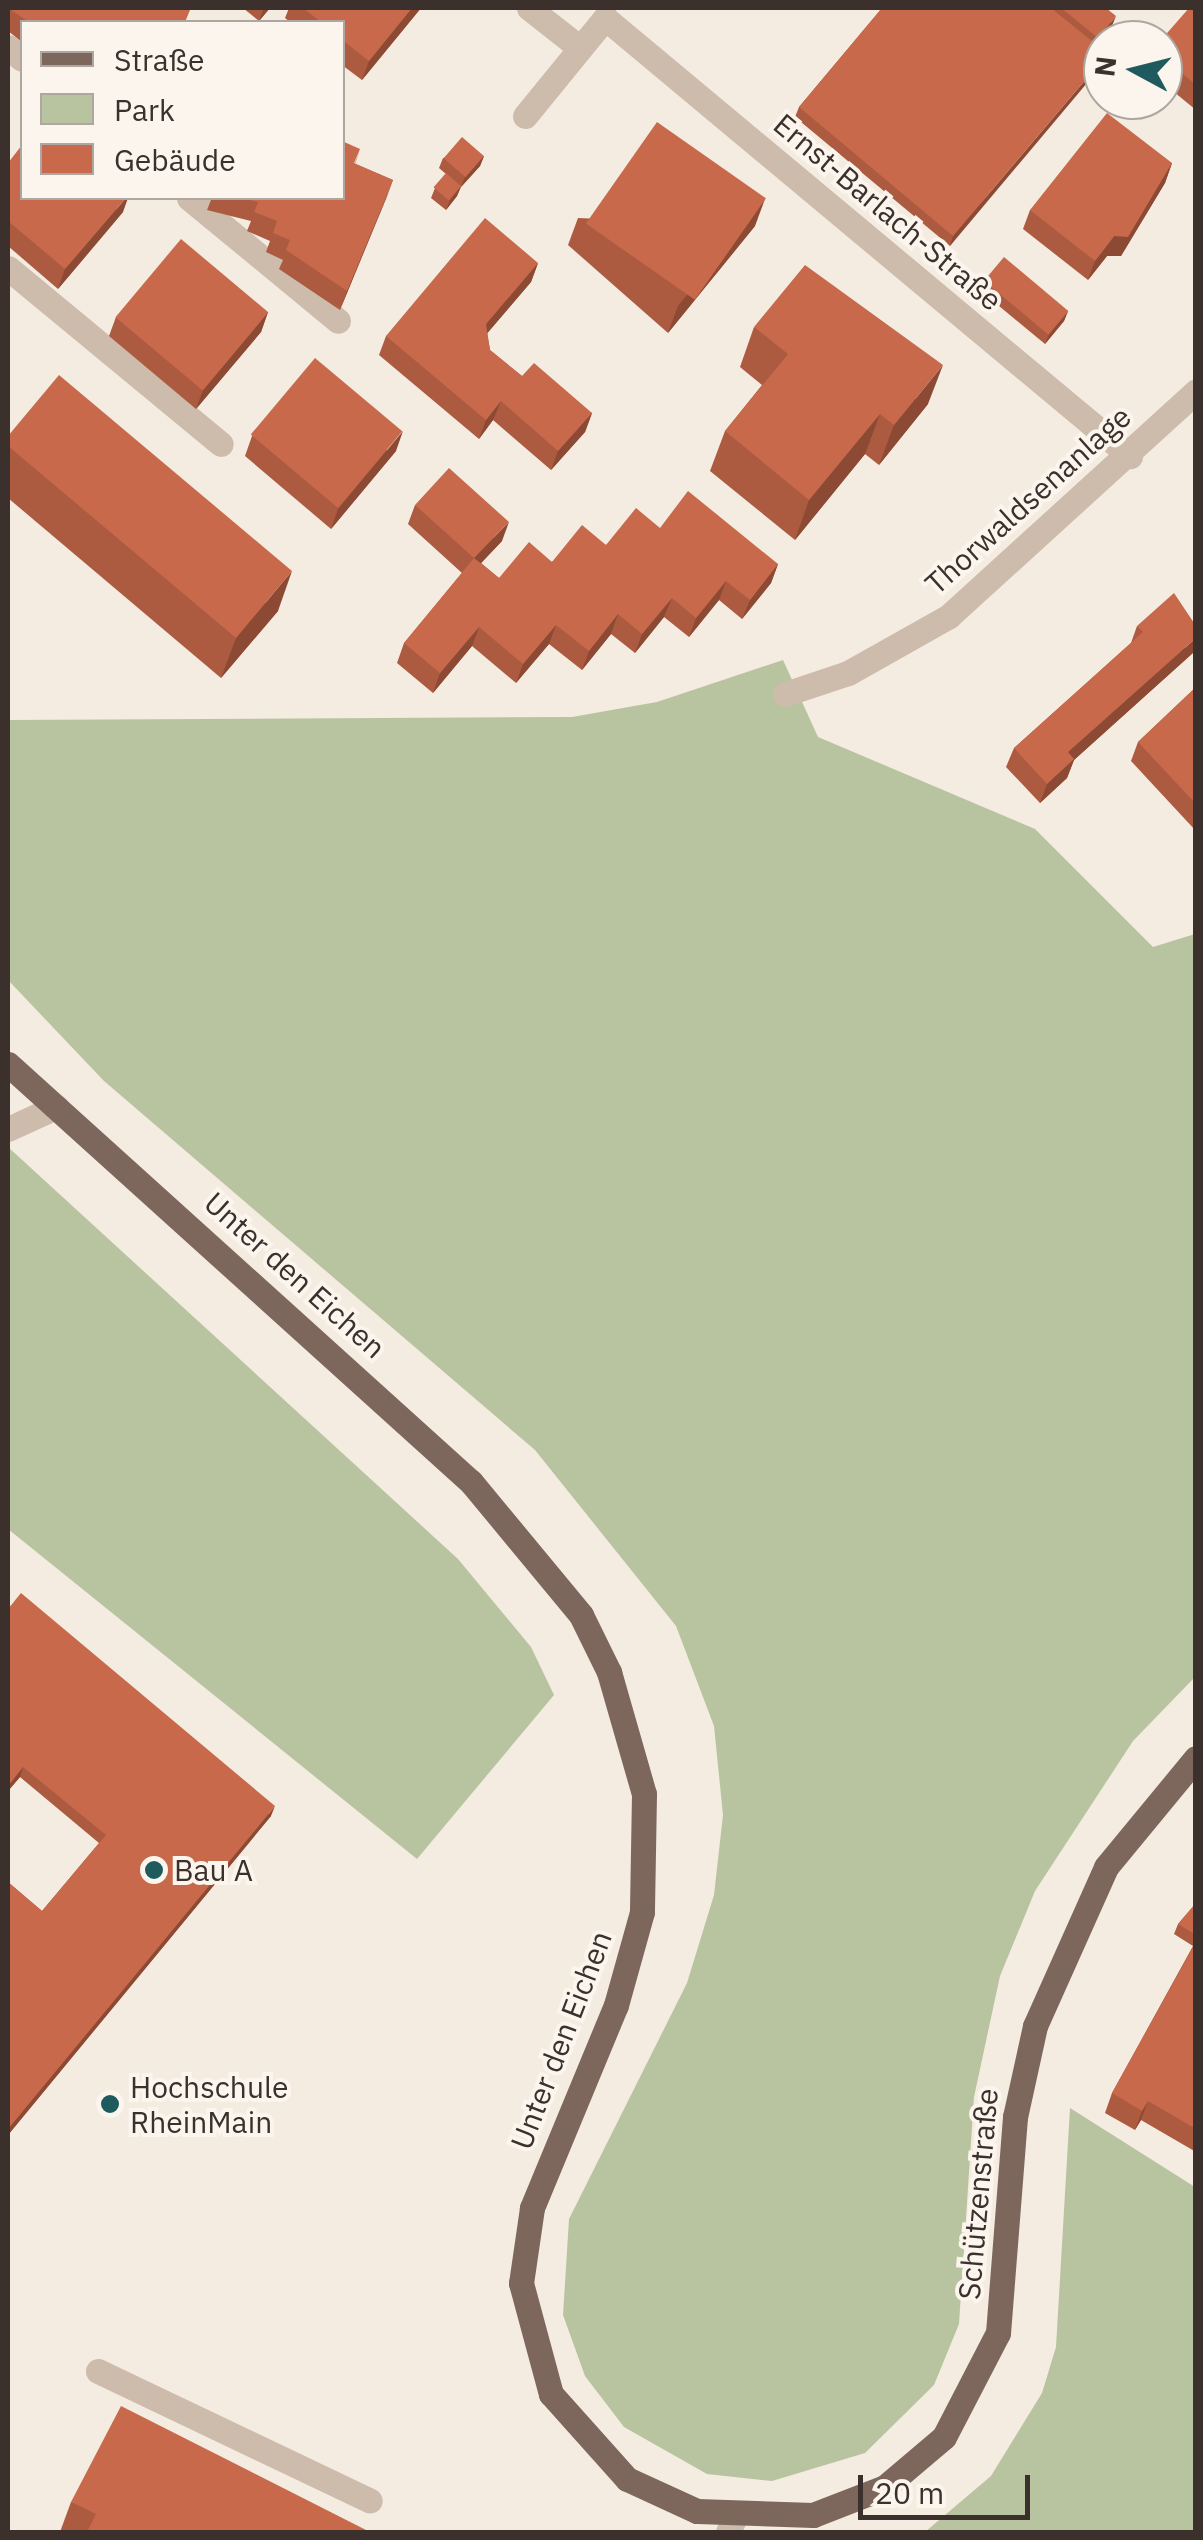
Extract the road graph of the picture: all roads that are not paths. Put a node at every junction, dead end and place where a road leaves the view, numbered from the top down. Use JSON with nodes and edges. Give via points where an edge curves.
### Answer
{"nodes":[{"id":1,"x":529,"y":8,"type":"edge"},
{"id":2,"x":608,"y":13,"type":"edge"},
{"id":3,"x":580,"y":48,"type":"junction"},
{"id":4,"x":525,"y":116,"type":"dead end"},
{"id":5,"x":191,"y":200,"type":"edge"},
{"id":6,"x":8,"y":268,"type":"edge"},
{"id":7,"x":338,"y":321,"type":"dead end"},
{"id":8,"x":1196,"y":391,"type":"edge"},
{"id":9,"x":221,"y":444,"type":"dead end"},
{"id":10,"x":1130,"y":456,"type":"junction"},
{"id":11,"x":786,"y":694,"type":"dead end"},
{"id":12,"x":8,"y":1064,"type":"edge"},
{"id":13,"x":56,"y":1107,"type":"junction"},
{"id":14,"x":8,"y":1129,"type":"edge"},
{"id":15,"x":1196,"y":1758,"type":"edge"},
{"id":16,"x":98,"y":2371,"type":"dead end"},
{"id":17,"x":370,"y":2501,"type":"dead end"},
{"id":18,"x":731,"y":2526,"type":"edge"}],
"edges":[{"from":1,"to":3,"type":"street"},
{"from":2,"to":3,"type":"street","name":"Ernst-Barlach-Straße"},
{"from":2,"to":10,"type":"street","name":"Ernst-Barlach-Straße"},
{"from":3,"to":4,"type":"street","name":"Ernst-Barlach-Straße"},
{"from":5,"to":7,"type":"street"},
{"from":6,"to":9,"type":"street"},
{"from":8,"to":10,"type":"street","name":"Thorwaldsenanlage"},
{"from":10,"to":11,"type":"street","name":"Thorwaldsenanlage","via":[[949,616],[848,674]]},
{"from":12,"to":13,"type":"main road","name":"Unter den Eichen"},
{"from":13,"to":14,"type":"street"},
{"from":13,"to":18,"type":"main road","name":"Unter den Eichen","via":[[471,1482],[581,1614],[609,1672],[644,1794],[642,1912],[616,2005],[532,2208],[525,2322],[551,2394],[597,2455],[661,2498]]},
{"from":15,"to":18,"type":"main road","name":"Schützenstraße","via":[[1106,1867],[1036,2026],[1015,2117],[998,2333],[968,2405],[885,2487],[813,2515]]},
{"from":16,"to":17,"type":"street"}]}
